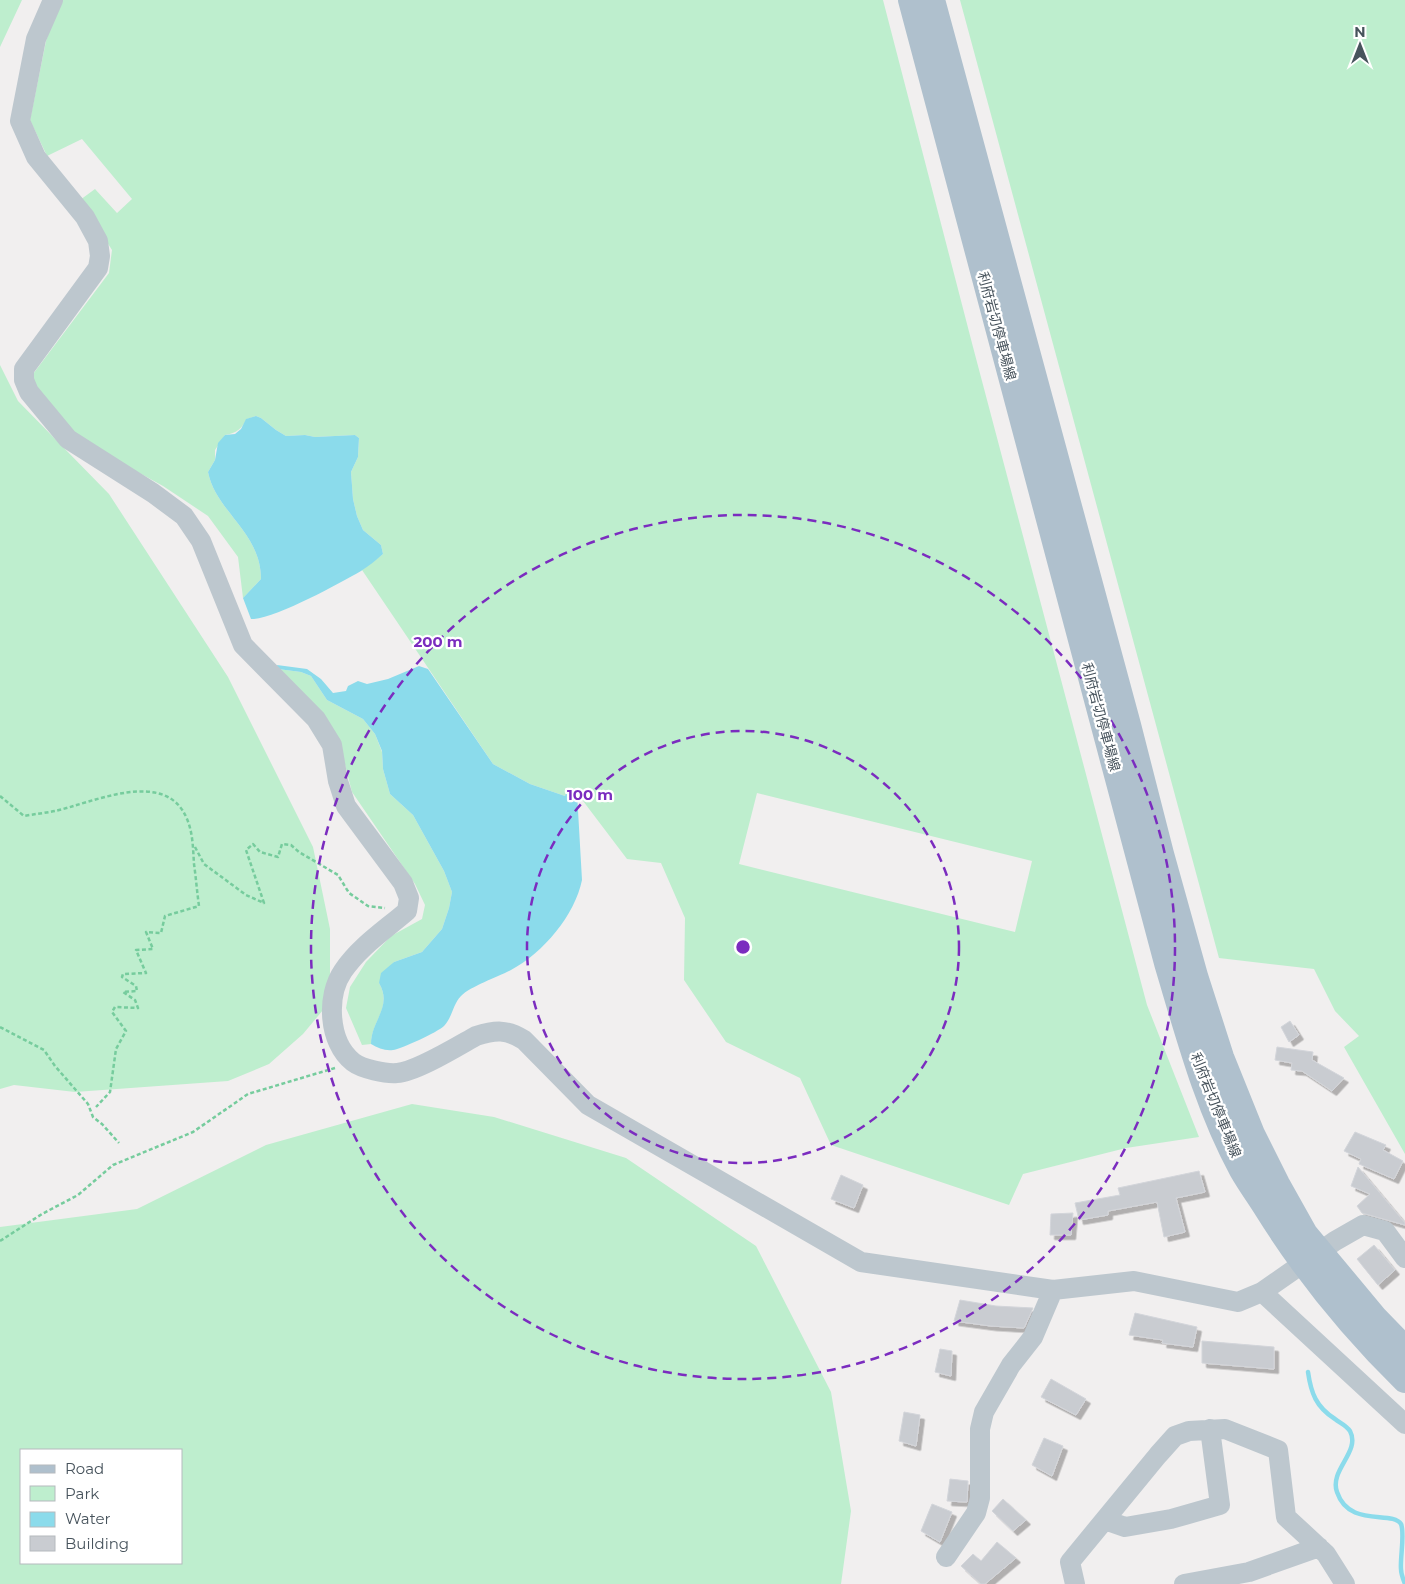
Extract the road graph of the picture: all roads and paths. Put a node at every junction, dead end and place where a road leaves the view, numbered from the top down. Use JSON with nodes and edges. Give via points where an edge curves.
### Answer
{"nodes":[{"id":1,"x":53,"y":0,"type":"edge"},
{"id":2,"x":911,"y":0,"type":"edge"},
{"id":3,"x":932,"y":0,"type":"edge"},
{"id":4,"x":0,"y":796,"type":"edge"},
{"id":5,"x":194,"y":846,"type":"junction"},
{"id":6,"x":407,"y":911,"type":"junction"},
{"id":7,"x":0,"y":1027,"type":"edge"},
{"id":8,"x":354,"y":1062,"type":"junction"},
{"id":9,"x":96,"y":1107,"type":"dead end"},
{"id":10,"x":119,"y":1143,"type":"dead end"},
{"id":11,"x":0,"y":1241,"type":"edge"},
{"id":12,"x":1311,"y":1258,"type":"junction"},
{"id":13,"x":1405,"y":1258,"type":"edge"},
{"id":14,"x":1054,"y":1290,"type":"junction"},
{"id":15,"x":1262,"y":1292,"type":"junction"},
{"id":16,"x":1405,"y":1348,"type":"edge"},
{"id":17,"x":1405,"y":1380,"type":"edge"},
{"id":18,"x":1405,"y":1424,"type":"edge"},
{"id":19,"x":1210,"y":1429,"type":"junction"},
{"id":20,"x":1105,"y":1520,"type":"junction"},
{"id":21,"x":1319,"y":1546,"type":"junction"},
{"id":22,"x":946,"y":1557,"type":"dead end"},
{"id":23,"x":1075,"y":1584,"type":"edge"},
{"id":24,"x":1184,"y":1584,"type":"edge"},
{"id":25,"x":1345,"y":1584,"type":"edge"}],
"edges":[{"from":1,"to":6,"type":"street","via":[[36,40],[20,121],[36,157],[85,217],[98,241],[100,256],[98,268],[26,365],[24,380],[29,392],[68,439],[184,516],[201,541],[242,645],[316,719],[332,745],[346,806],[403,883],[409,898]]},
{"from":2,"to":12,"type":"main road","name":"利府岩切停車場線","via":[[1162,944],[1196,1057],[1242,1170]]},
{"from":3,"to":12,"type":"main road","name":"利府岩切停車場線","via":[[1195,976],[1221,1057],[1252,1134],[1305,1234]]},
{"from":4,"to":5,"type":"path","via":[[24,816],[90,800],[139,791],[154,792],[178,803],[188,819]]},
{"from":5,"to":6,"type":"path","via":[[204,864],[246,895],[264,903],[246,850],[252,844],[260,852],[278,856],[282,844],[292,845],[338,876],[348,894],[368,906]]},
{"from":5,"to":9,"type":"path","via":[[199,906],[165,916],[162,933],[146,932],[153,949],[136,950],[146,973],[123,974],[122,977],[136,986],[136,991],[123,992],[135,1000],[138,1008],[115,1007],[112,1012],[126,1031],[116,1049],[110,1092]]},
{"from":6,"to":8,"type":"street","via":[[365,945],[342,972],[334,991],[331,1011],[334,1032]]},
{"from":7,"to":10,"type":"path","via":[[44,1050],[88,1104],[93,1117]]},
{"from":8,"to":11,"type":"path","via":[[248,1094],[193,1132],[112,1165],[78,1195]]},
{"from":8,"to":14,"type":"street","via":[[377,1071],[398,1073],[414,1069],[487,1032],[512,1032],[588,1104],[860,1262]]},
{"from":12,"to":13,"type":"street","via":[[1363,1225],[1385,1231]]},
{"from":12,"to":15,"type":"street"},
{"from":12,"to":16,"type":"main road","name":"利府岩切停車場線"},
{"from":12,"to":17,"type":"main road","name":"利府岩切停車場線","via":[[1318,1284]]},
{"from":14,"to":15,"type":"street","via":[[1134,1281],[1238,1302]]},
{"from":14,"to":22,"type":"street","via":[[1033,1337],[1011,1364],[984,1412],[980,1429],[980,1498],[976,1513]]},
{"from":15,"to":18,"type":"street"},
{"from":19,"to":20,"type":"street","via":[[1175,1436]]},
{"from":19,"to":20,"type":"street","via":[[1220,1505],[1171,1519],[1125,1527]]},
{"from":19,"to":21,"type":"street","via":[[1225,1429],[1278,1450],[1286,1517]]},
{"from":20,"to":23,"type":"street","via":[[1070,1562]]},
{"from":21,"to":24,"type":"street","via":[[1249,1572]]},
{"from":21,"to":25,"type":"street"}]}
